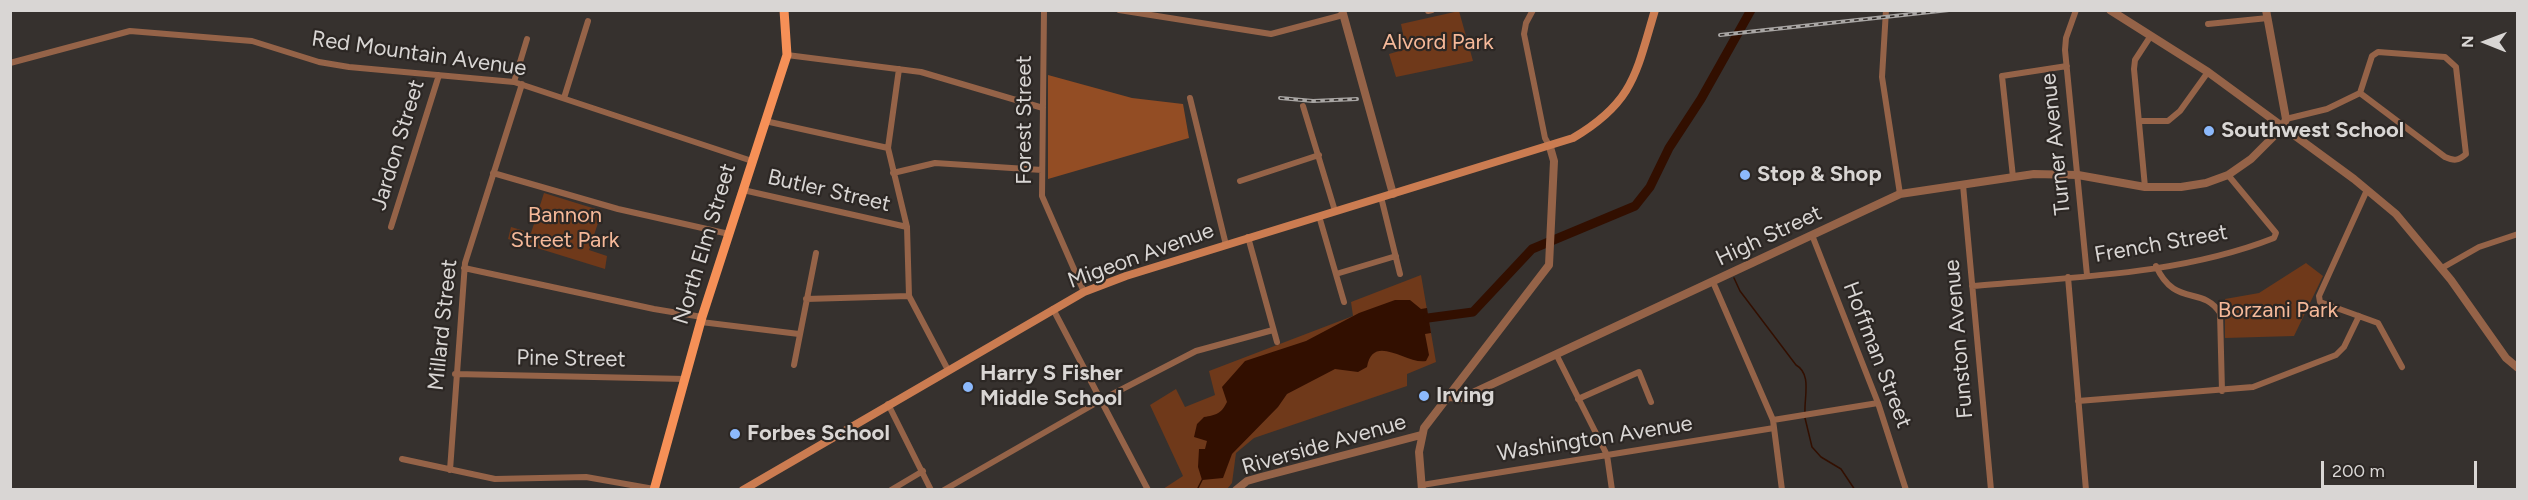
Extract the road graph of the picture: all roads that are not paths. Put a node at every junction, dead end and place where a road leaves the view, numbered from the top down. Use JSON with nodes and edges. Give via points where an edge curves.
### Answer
{"nodes":[{"id":1,"x":784,"y":10,"type":"edge"},
{"id":2,"x":1044,"y":10,"type":"edge"},
{"id":3,"x":1119,"y":10,"type":"edge"},
{"id":4,"x":1655,"y":10,"type":"edge"},
{"id":5,"x":1886,"y":10,"type":"edge"},
{"id":6,"x":2076,"y":10,"type":"edge"},
{"id":7,"x":2110,"y":10,"type":"edge"},
{"id":8,"x":1532,"y":11,"type":"edge"},
{"id":9,"x":1343,"y":13,"type":"edge"},
{"id":10,"x":2267,"y":14,"type":"edge"},
{"id":11,"x":588,"y":21,"type":"dead end"},
{"id":12,"x":2208,"y":24,"type":"dead end"},
{"id":13,"x":2150,"y":37,"type":"junction"},
{"id":14,"x":528,"y":39,"type":"dead end"},
{"id":15,"x":787,"y":55,"type":"junction"},
{"id":16,"x":10,"y":63,"type":"edge"},
{"id":17,"x":2067,"y":66,"type":"junction"},
{"id":18,"x":899,"y":69,"type":"junction"},
{"id":19,"x":2208,"y":72,"type":"junction"},
{"id":20,"x":439,"y":75,"type":"junction"},
{"id":21,"x":514,"y":82,"type":"junction"},
{"id":22,"x":522,"y":84,"type":"junction"},
{"id":23,"x":2360,"y":93,"type":"junction"},
{"id":24,"x":564,"y":98,"type":"junction"},
{"id":25,"x":1190,"y":98,"type":"dead end"},
{"id":26,"x":1304,"y":106,"type":"dead end"},
{"id":27,"x":1043,"y":108,"type":"junction"},
{"id":28,"x":2286,"y":119,"type":"junction"},
{"id":29,"x":765,"y":121,"type":"junction"},
{"id":30,"x":2139,"y":121,"type":"junction"},
{"id":31,"x":2283,"y":127,"type":"junction"},
{"id":32,"x":1550,"y":147,"type":"junction"},
{"id":33,"x":888,"y":148,"type":"junction"},
{"id":34,"x":1318,"y":155,"type":"junction"},
{"id":35,"x":752,"y":161,"type":"junction"},
{"id":36,"x":1042,"y":170,"type":"junction"},
{"id":37,"x":493,"y":173,"type":"junction"},
{"id":38,"x":893,"y":173,"type":"junction"},
{"id":39,"x":2078,"y":175,"type":"junction"},
{"id":40,"x":2228,"y":175,"type":"junction"},
{"id":41,"x":2013,"y":177,"type":"junction"},
{"id":42,"x":1240,"y":181,"type":"dead end"},
{"id":43,"x":1963,"y":185,"type":"junction"},
{"id":44,"x":2145,"y":187,"type":"junction"},
{"id":45,"x":743,"y":190,"type":"junction"},
{"id":46,"x":2367,"y":190,"type":"junction"},
{"id":47,"x":1393,"y":194,"type":"junction"},
{"id":48,"x":1900,"y":194,"type":"junction"},
{"id":49,"x":1381,"y":197,"type":"junction"},
{"id":50,"x":1335,"y":211,"type":"junction"},
{"id":51,"x":1319,"y":216,"type":"junction"},
{"id":52,"x":391,"y":227,"type":"dead end"},
{"id":53,"x":907,"y":227,"type":"junction"},
{"id":54,"x":729,"y":234,"type":"junction"},
{"id":55,"x":2517,"y":234,"type":"edge"},
{"id":56,"x":1812,"y":235,"type":"junction"},
{"id":57,"x":1248,"y":237,"type":"junction"},
{"id":58,"x":1226,"y":245,"type":"junction"},
{"id":59,"x":816,"y":253,"type":"dead end"},
{"id":60,"x":1396,"y":256,"type":"junction"},
{"id":61,"x":2156,"y":266,"type":"junction"},
{"id":62,"x":464,"y":268,"type":"junction"},
{"id":63,"x":2442,"y":268,"type":"junction"},
{"id":64,"x":1336,"y":274,"type":"junction"},
{"id":65,"x":1400,"y":274,"type":"dead end"},
{"id":66,"x":2087,"y":275,"type":"junction"},
{"id":67,"x":2068,"y":277,"type":"junction"},
{"id":68,"x":1713,"y":282,"type":"junction"},
{"id":69,"x":1972,"y":286,"type":"junction"},
{"id":70,"x":1084,"y":292,"type":"junction"},
{"id":71,"x":909,"y":296,"type":"junction"},
{"id":72,"x":806,"y":299,"type":"junction"},
{"id":73,"x":1344,"y":302,"type":"dead end"},
{"id":74,"x":1053,"y":309,"type":"junction"},
{"id":75,"x":2359,"y":316,"type":"junction"},
{"id":76,"x":701,"y":320,"type":"junction"},
{"id":77,"x":1273,"y":330,"type":"junction"},
{"id":78,"x":799,"y":334,"type":"junction"},
{"id":79,"x":1277,"y":342,"type":"dead end"},
{"id":80,"x":1556,"y":354,"type":"junction"},
{"id":81,"x":794,"y":365,"type":"dead end"},
{"id":82,"x":2402,"y":366,"type":"dead end"},
{"id":83,"x":2517,"y":368,"type":"edge"},
{"id":84,"x":948,"y":370,"type":"junction"},
{"id":85,"x":455,"y":374,"type":"junction"},
{"id":86,"x":686,"y":379,"type":"junction"},
{"id":87,"x":2222,"y":391,"type":"junction"},
{"id":88,"x":1448,"y":398,"type":"junction"},
{"id":89,"x":1102,"y":399,"type":"junction"},
{"id":90,"x":1578,"y":399,"type":"junction"},
{"id":91,"x":2078,"y":401,"type":"junction"},
{"id":92,"x":1651,"y":402,"type":"dead end"},
{"id":93,"x":1878,"y":403,"type":"junction"},
{"id":94,"x":888,"y":404,"type":"junction"},
{"id":95,"x":1773,"y":420,"type":"junction"},
{"id":96,"x":1773,"y":428,"type":"junction"},
{"id":97,"x":1421,"y":435,"type":"junction"},
{"id":98,"x":1607,"y":455,"type":"junction"},
{"id":99,"x":402,"y":459,"type":"dead end"},
{"id":100,"x":450,"y":470,"type":"junction"},
{"id":101,"x":923,"y":471,"type":"junction"},
{"id":102,"x":759,"y":480,"type":"junction"},
{"id":103,"x":1422,"y":487,"type":"edge"},
{"id":104,"x":654,"y":489,"type":"edge"},
{"id":105,"x":743,"y":489,"type":"edge"},
{"id":106,"x":763,"y":489,"type":"edge"},
{"id":107,"x":891,"y":489,"type":"edge"},
{"id":108,"x":931,"y":489,"type":"edge"},
{"id":109,"x":944,"y":489,"type":"edge"},
{"id":110,"x":1148,"y":489,"type":"edge"},
{"id":111,"x":1236,"y":489,"type":"edge"},
{"id":112,"x":1612,"y":489,"type":"edge"},
{"id":113,"x":1782,"y":489,"type":"edge"},
{"id":114,"x":1906,"y":489,"type":"edge"},
{"id":115,"x":1990,"y":489,"type":"edge"},
{"id":116,"x":2086,"y":489,"type":"edge"}],
"edges":[{"from":1,"to":15,"type":"main road","name":"North Elm Street"},
{"from":2,"to":27,"type":"street","name":"Forest Street"},
{"from":3,"to":9,"type":"street","via":[[1271,34]]},
{"from":4,"to":32,"type":"main road","name":"Migeon Avenue","via":[[1640,66],[1628,91],[1592,126]]},
{"from":5,"to":48,"type":"street","via":[[1882,76]]},
{"from":6,"to":17,"type":"street","name":"Turner Avenue","via":[[2066,38]]},
{"from":7,"to":13,"type":"street"},
{"from":8,"to":32,"type":"street","via":[[1524,34]]},
{"from":9,"to":47,"type":"street"},
{"from":10,"to":12,"type":"street"},
{"from":10,"to":28,"type":"street"},
{"from":11,"to":24,"type":"street"},
{"from":13,"to":19,"type":"street"},
{"from":13,"to":30,"type":"street","via":[[2135,60]]},
{"from":14,"to":21,"type":"street"},
{"from":15,"to":18,"type":"street"},
{"from":15,"to":29,"type":"main road","name":"North Elm Street"},
{"from":16,"to":20,"type":"street","name":"Red Mountain Avenue","via":[[130,31],[252,41],[320,62]]},
{"from":17,"to":39,"type":"street","name":"Turner Avenue"},
{"from":17,"to":41,"type":"street","via":[[2002,75]]},
{"from":18,"to":27,"type":"street"},
{"from":18,"to":33,"type":"street"},
{"from":19,"to":30,"type":"street","via":[[2168,121]]},
{"from":19,"to":31,"type":"street"},
{"from":20,"to":21,"type":"street","name":"Red Mountain Avenue"},
{"from":20,"to":52,"type":"street","name":"Jardon Street"},
{"from":21,"to":22,"type":"street","name":"Red Mountain Avenue"},
{"from":22,"to":24,"type":"street","name":"Red Mountain Avenue"},
{"from":22,"to":37,"type":"street","name":"Millard Street"},
{"from":23,"to":23,"type":"street","via":[[2372,56],[2378,52],[2445,57],[2452,61],[2456,67],[2466,154],[2454,161],[2445,157]]},
{"from":23,"to":28,"type":"street","via":[[2326,109]]},
{"from":24,"to":35,"type":"street","name":"Red Mountain Avenue"},
{"from":25,"to":58,"type":"street"},
{"from":26,"to":34,"type":"street"},
{"from":27,"to":36,"type":"street","name":"Forest Street"},
{"from":28,"to":31,"type":"street"},
{"from":29,"to":33,"type":"street"},
{"from":29,"to":35,"type":"main road","name":"North Elm Street"},
{"from":30,"to":44,"type":"street"},
{"from":31,"to":40,"type":"street","name":"High Street","via":[[2251,159]]},
{"from":31,"to":46,"type":"street"},
{"from":32,"to":47,"type":"main road","name":"Migeon Avenue"},
{"from":32,"to":88,"type":"street","via":[[1554,161],[1549,265]]},
{"from":33,"to":38,"type":"street"},
{"from":34,"to":42,"type":"street"},
{"from":34,"to":50,"type":"street"},
{"from":35,"to":45,"type":"main road","name":"North Elm Street"},
{"from":36,"to":38,"type":"street","via":[[935,163]]},
{"from":36,"to":70,"type":"street","name":"Forest Street","via":[[1042,196]]},
{"from":37,"to":54,"type":"street","via":[[618,209]]},
{"from":37,"to":62,"type":"street","name":"Millard Street"},
{"from":38,"to":53,"type":"street"},
{"from":39,"to":41,"type":"street","name":"High Street"},
{"from":39,"to":44,"type":"street","name":"High Street"},
{"from":39,"to":66,"type":"street","name":"Turner Avenue"},
{"from":40,"to":44,"type":"street","name":"High Street","via":[[2181,187]]},
{"from":40,"to":61,"type":"street","name":"French Street","via":[[2276,233],[2274,238],[2210,257]]},
{"from":41,"to":43,"type":"street","name":"High Street"},
{"from":43,"to":48,"type":"street","name":"High Street"},
{"from":43,"to":69,"type":"street","name":"Funston Avenue"},
{"from":45,"to":53,"type":"street","name":"Butler Street"},
{"from":45,"to":54,"type":"main road","name":"North Elm Street"},
{"from":46,"to":63,"type":"street","via":[[2396,214]]},
{"from":46,"to":75,"type":"street","via":[[2319,296],[2320,302]]},
{"from":47,"to":49,"type":"main road","name":"Migeon Avenue"},
{"from":48,"to":56,"type":"street","name":"High Street"},
{"from":49,"to":50,"type":"main road","name":"Migeon Avenue"},
{"from":49,"to":60,"type":"street"},
{"from":50,"to":51,"type":"main road","name":"Migeon Avenue"},
{"from":51,"to":57,"type":"main road","name":"Migeon Avenue"},
{"from":51,"to":64,"type":"street"},
{"from":53,"to":71,"type":"street"},
{"from":54,"to":76,"type":"main road","name":"North Elm Street"},
{"from":55,"to":63,"type":"street","via":[[2479,247]]},
{"from":56,"to":68,"type":"street","name":"High Street"},
{"from":56,"to":93,"type":"street","name":"Hoffman Street"},
{"from":57,"to":58,"type":"main road","name":"Migeon Avenue"},
{"from":57,"to":77,"type":"street"},
{"from":58,"to":70,"type":"main road","name":"Migeon Avenue"},
{"from":59,"to":72,"type":"street"},
{"from":60,"to":64,"type":"street"},
{"from":60,"to":65,"type":"street"},
{"from":61,"to":66,"type":"street","name":"French Street"},
{"from":61,"to":87,"type":"street","via":[[2170,289],[2208,301],[2220,313]]},
{"from":62,"to":76,"type":"street"},
{"from":62,"to":85,"type":"street","name":"Millard Street"},
{"from":63,"to":83,"type":"street"},
{"from":64,"to":73,"type":"street"},
{"from":66,"to":67,"type":"street","name":"French Street"},
{"from":67,"to":69,"type":"street","name":"French Street"},
{"from":67,"to":91,"type":"street"},
{"from":68,"to":80,"type":"street","name":"High Street"},
{"from":68,"to":95,"type":"street"},
{"from":69,"to":115,"type":"street","name":"Funston Avenue"},
{"from":70,"to":74,"type":"main road","name":"Migeon Avenue"},
{"from":71,"to":72,"type":"street"},
{"from":71,"to":84,"type":"street"},
{"from":72,"to":78,"type":"street"},
{"from":74,"to":84,"type":"main road","name":"Migeon Avenue"},
{"from":74,"to":89,"type":"street"},
{"from":75,"to":82,"type":"street","via":[[2378,323]]},
{"from":75,"to":87,"type":"street","via":[[2336,355],[2253,387]]},
{"from":76,"to":78,"type":"street"},
{"from":76,"to":86,"type":"main road","name":"North Elm Street"},
{"from":77,"to":79,"type":"street"},
{"from":77,"to":89,"type":"street","via":[[1196,351]]},
{"from":78,"to":81,"type":"street"},
{"from":80,"to":88,"type":"street","name":"High Street","via":[[1461,398]]},
{"from":80,"to":90,"type":"street"},
{"from":84,"to":94,"type":"main road","name":"Migeon Avenue"},
{"from":85,"to":86,"type":"street","name":"Pine Street"},
{"from":85,"to":100,"type":"street","name":"Millard Street"},
{"from":86,"to":104,"type":"main road","name":"North Elm Street"},
{"from":87,"to":91,"type":"street"},
{"from":88,"to":97,"type":"street"},
{"from":89,"to":109,"type":"street"},
{"from":89,"to":110,"type":"street"},
{"from":90,"to":92,"type":"street","via":[[1639,372]]},
{"from":90,"to":98,"type":"street"},
{"from":91,"to":116,"type":"street"},
{"from":93,"to":95,"type":"street"},
{"from":93,"to":114,"type":"street","name":"Hoffman Street"},
{"from":94,"to":101,"type":"street"},
{"from":94,"to":102,"type":"main road","name":"Migeon Avenue"},
{"from":95,"to":96,"type":"street"},
{"from":96,"to":98,"type":"street","name":"Washington Avenue"},
{"from":96,"to":113,"type":"street"},
{"from":97,"to":103,"type":"street"},
{"from":97,"to":111,"type":"street","name":"Riverside Avenue","via":[[1247,481]]},
{"from":98,"to":103,"type":"street","name":"Washington Avenue"},
{"from":98,"to":112,"type":"street"},
{"from":99,"to":100,"type":"street"},
{"from":100,"to":104,"type":"street","via":[[507,480],[586,477]]},
{"from":101,"to":107,"type":"street"},
{"from":101,"to":108,"type":"street"},
{"from":102,"to":105,"type":"main road","name":"Migeon Avenue"},
{"from":102,"to":106,"type":"street"}]}
